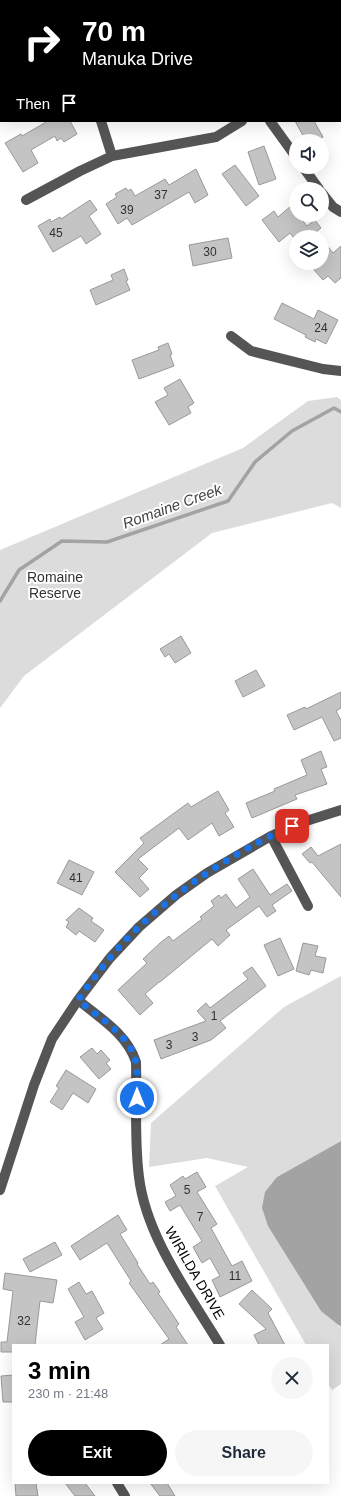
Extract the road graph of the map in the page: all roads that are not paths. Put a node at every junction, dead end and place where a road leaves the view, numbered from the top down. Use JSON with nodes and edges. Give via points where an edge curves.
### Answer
{"nodes":[{"id":1,"x":101,"y":122,"type":"edge"},
{"id":2,"x":240,"y":122,"type":"edge"},
{"id":3,"x":271,"y":122,"type":"edge"},
{"id":4,"x":289,"y":147,"type":"edge"},
{"id":5,"x":112,"y":156,"type":"junction"},
{"id":6,"x":26,"y":200,"type":"dead end"},
{"id":7,"x":329,"y":202,"type":"edge"},
{"id":8,"x":341,"y":212,"type":"edge"},
{"id":9,"x":231,"y":336,"type":"dead end"},
{"id":10,"x":341,"y":371,"type":"edge"},
{"id":11,"x":341,"y":810,"type":"edge"},
{"id":12,"x":271,"y":836,"type":"junction"},
{"id":13,"x":308,"y":906,"type":"dead end"},
{"id":14,"x":78,"y":1000,"type":"junction"},
{"id":15,"x":0,"y":1190,"type":"edge"},
{"id":16,"x":219,"y":1344,"type":"edge"},
{"id":17,"x":118,"y":1484,"type":"edge"},
{"id":18,"x":125,"y":1496,"type":"edge"}],
"edges":[{"from":1,"to":5,"type":"street"},
{"from":2,"to":5,"type":"street","via":[[216,137]]},
{"from":3,"to":4,"type":"street"},
{"from":5,"to":6,"type":"street","via":[[80,170]]},
{"from":7,"to":8,"type":"street"},
{"from":9,"to":10,"type":"street","via":[[251,351]]},
{"from":11,"to":12,"type":"street"},
{"from":12,"to":13,"type":"street"},
{"from":12,"to":14,"type":"street","via":[[207,873],[176,895],[139,927],[110,958]]},
{"from":14,"to":15,"type":"street","via":[[52,1039],[34,1085]]},
{"from":14,"to":16,"type":"street","name":"WIRILDA DRIVE","via":[[120,1034],[132,1050],[136,1062],[139,1178],[146,1212],[161,1247]]},
{"from":17,"to":18,"type":"street"}]}
